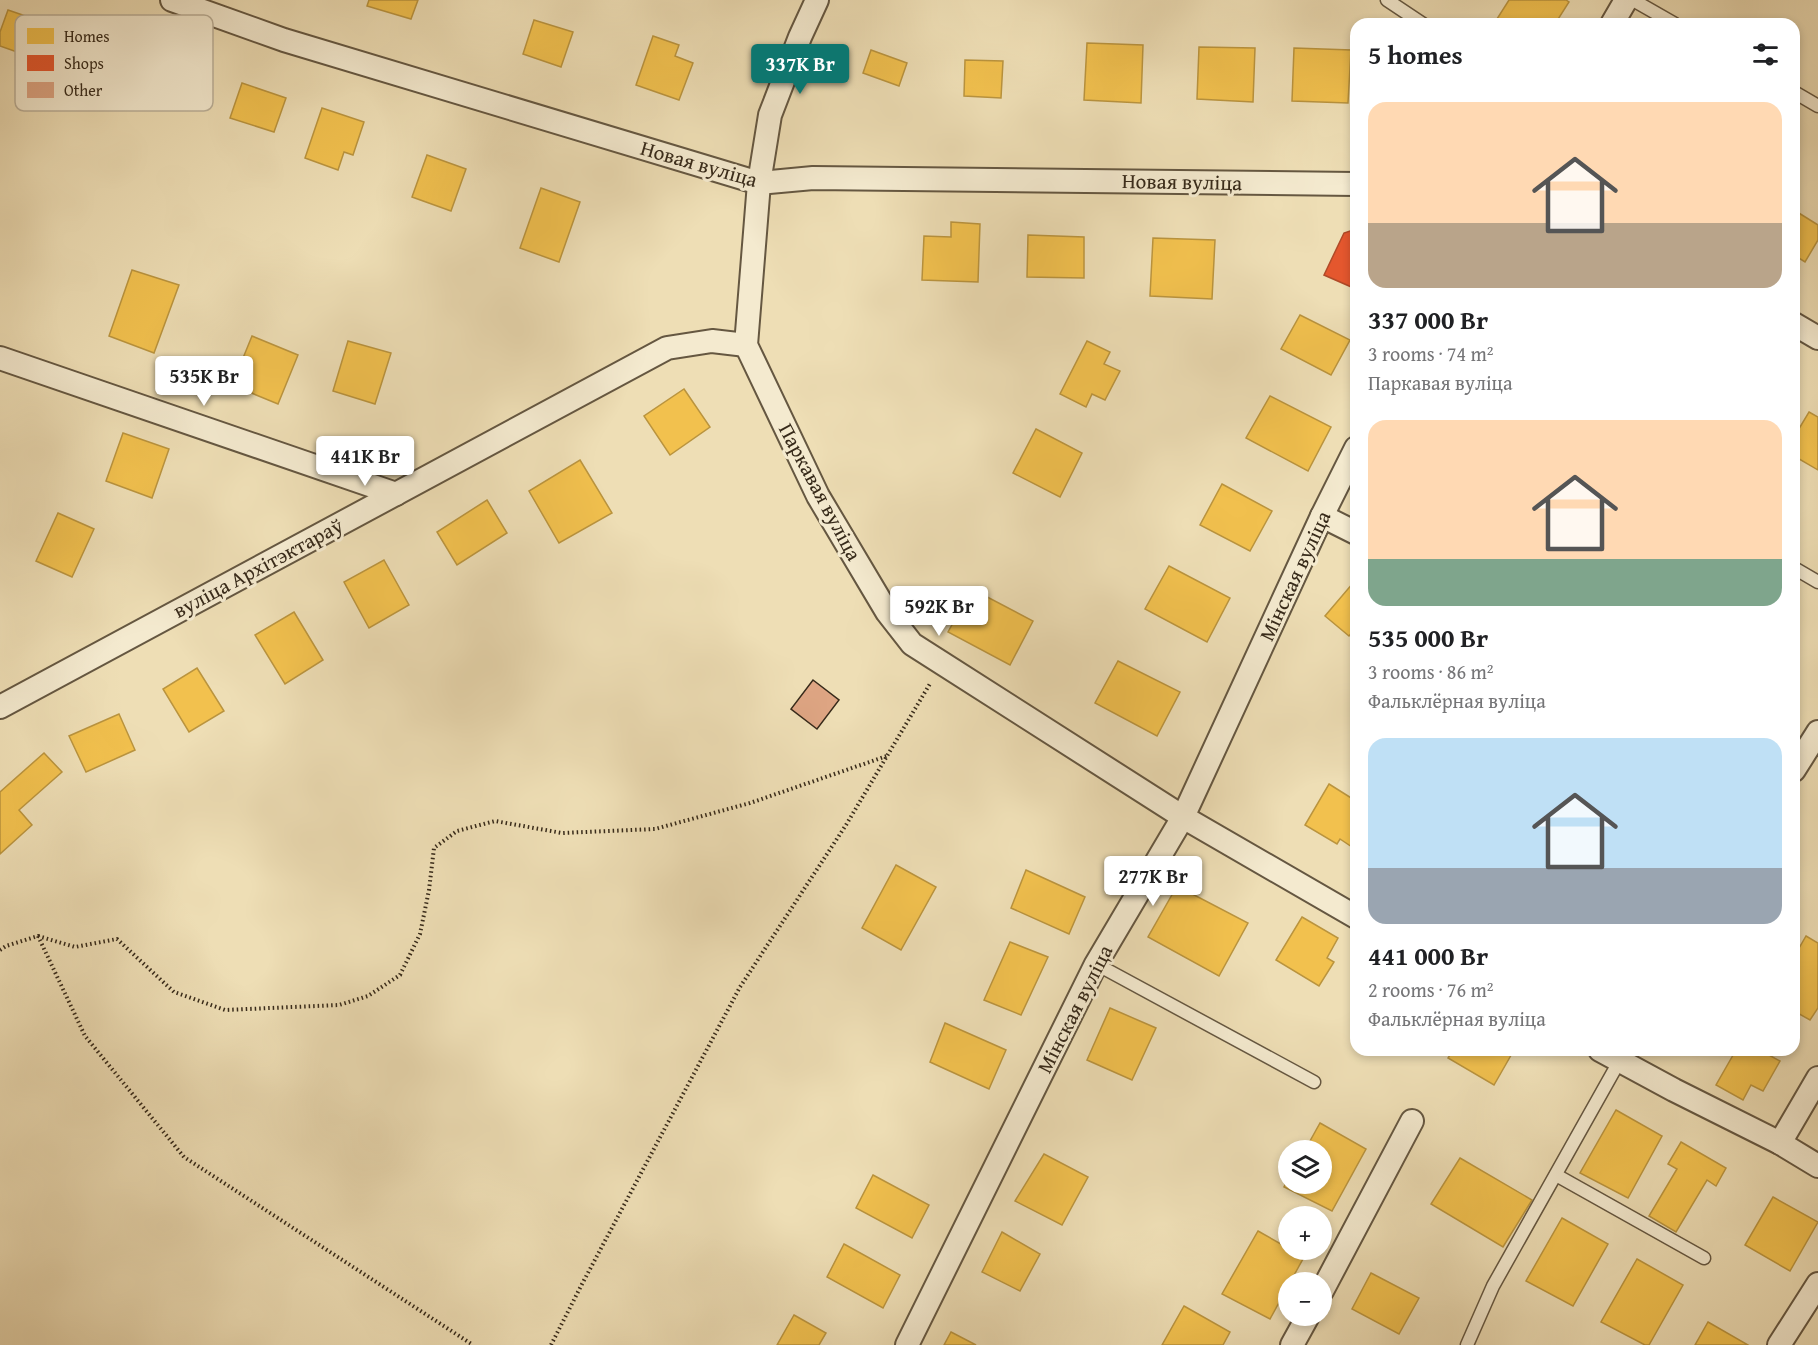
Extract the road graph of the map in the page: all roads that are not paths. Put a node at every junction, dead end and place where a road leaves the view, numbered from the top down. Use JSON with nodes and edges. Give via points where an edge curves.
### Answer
{"nodes":[{"id":1,"x":172,"y":0,"type":"edge"},
{"id":2,"x":817,"y":0,"type":"edge"},
{"id":3,"x":1387,"y":0,"type":"edge"},
{"id":4,"x":1626,"y":0,"type":"edge"},
{"id":5,"x":1633,"y":0,"type":"edge"},
{"id":6,"x":1414,"y":18,"type":"edge"},
{"id":7,"x":1616,"y":18,"type":"edge"},
{"id":8,"x":1664,"y":18,"type":"edge"},
{"id":9,"x":1800,"y":96,"type":"edge"},
{"id":10,"x":1818,"y":106,"type":"edge"},
{"id":11,"x":759,"y":183,"type":"junction"},
{"id":12,"x":1350,"y":184,"type":"edge"},
{"id":13,"x":1800,"y":328,"type":"edge"},
{"id":14,"x":1818,"y":338,"type":"edge"},
{"id":15,"x":746,"y":345,"type":"junction"},
{"id":16,"x":0,"y":358,"type":"edge"},
{"id":17,"x":1350,"y":460,"type":"edge"},
{"id":18,"x":396,"y":494,"type":"junction"},
{"id":19,"x":1322,"y":516,"type":"junction"},
{"id":20,"x":1350,"y":530,"type":"edge"},
{"id":21,"x":1800,"y":572,"type":"edge"},
{"id":22,"x":1818,"y":582,"type":"edge"},
{"id":23,"x":0,"y":706,"type":"edge"},
{"id":24,"x":1818,"y":732,"type":"edge"},
{"id":25,"x":1800,"y":755,"type":"edge"},
{"id":26,"x":1183,"y":817,"type":"junction"},
{"id":27,"x":1350,"y":914,"type":"edge"},
{"id":28,"x":1096,"y":964,"type":"junction"},
{"id":29,"x":1622,"y":1056,"type":"edge"},
{"id":30,"x":1624,"y":1056,"type":"edge"},
{"id":31,"x":1818,"y":1078,"type":"edge"},
{"id":32,"x":1314,"y":1082,"type":"dead end"},
{"id":33,"x":1412,"y":1121,"type":"dead end"},
{"id":34,"x":1779,"y":1143,"type":"junction"},
{"id":35,"x":1818,"y":1166,"type":"edge"},
{"id":36,"x":1556,"y":1175,"type":"junction"},
{"id":37,"x":1704,"y":1258,"type":"dead end"},
{"id":38,"x":1332,"y":1272,"type":"edge"},
{"id":39,"x":1818,"y":1284,"type":"edge"},
{"id":40,"x":1302,"y":1326,"type":"edge"},
{"id":41,"x":907,"y":1345,"type":"edge"},
{"id":42,"x":1292,"y":1345,"type":"edge"},
{"id":43,"x":1467,"y":1345,"type":"edge"},
{"id":44,"x":1779,"y":1345,"type":"edge"}],
"edges":[{"from":1,"to":11,"type":"street","name":"Новая вуліца","via":[[284,40]]},
{"from":2,"to":11,"type":"street","via":[[770,115]]},
{"from":3,"to":6,"type":"lane"},
{"from":4,"to":7,"type":"street"},
{"from":5,"to":8,"type":"lane"},
{"from":9,"to":10,"type":"lane"},
{"from":11,"to":12,"type":"street","name":"Новая вуліца","via":[[813,178]]},
{"from":11,"to":15,"type":"street"},
{"from":13,"to":14,"type":"street"},
{"from":15,"to":18,"type":"street","name":"вуліца Архітэктараў","via":[[712,341],[667,348]]},
{"from":15,"to":26,"type":"street","name":"Паркавая вуліца","via":[[818,496],[887,612],[912,644]]},
{"from":16,"to":18,"type":"street"},
{"from":17,"to":19,"type":"street","name":"Мінская вуліца"},
{"from":18,"to":23,"type":"street","name":"вуліца Архітэктараў"},
{"from":19,"to":20,"type":"street"},
{"from":19,"to":26,"type":"street","name":"Мінская вуліца"},
{"from":21,"to":22,"type":"lane"},
{"from":24,"to":25,"type":"street"},
{"from":26,"to":27,"type":"street","name":"Паркавая вуліца"},
{"from":26,"to":28,"type":"street","name":"Мінская вуліца"},
{"from":28,"to":32,"type":"lane"},
{"from":28,"to":41,"type":"street","name":"Мінская вуліца"},
{"from":29,"to":36,"type":"lane"},
{"from":30,"to":34,"type":"street","via":[[1674,1090]]},
{"from":31,"to":34,"type":"street"},
{"from":33,"to":38,"type":"street"},
{"from":34,"to":35,"type":"street"},
{"from":36,"to":37,"type":"lane"},
{"from":36,"to":43,"type":"lane","via":[[1493,1286]]},
{"from":39,"to":44,"type":"street"},
{"from":40,"to":42,"type":"street"}]}
